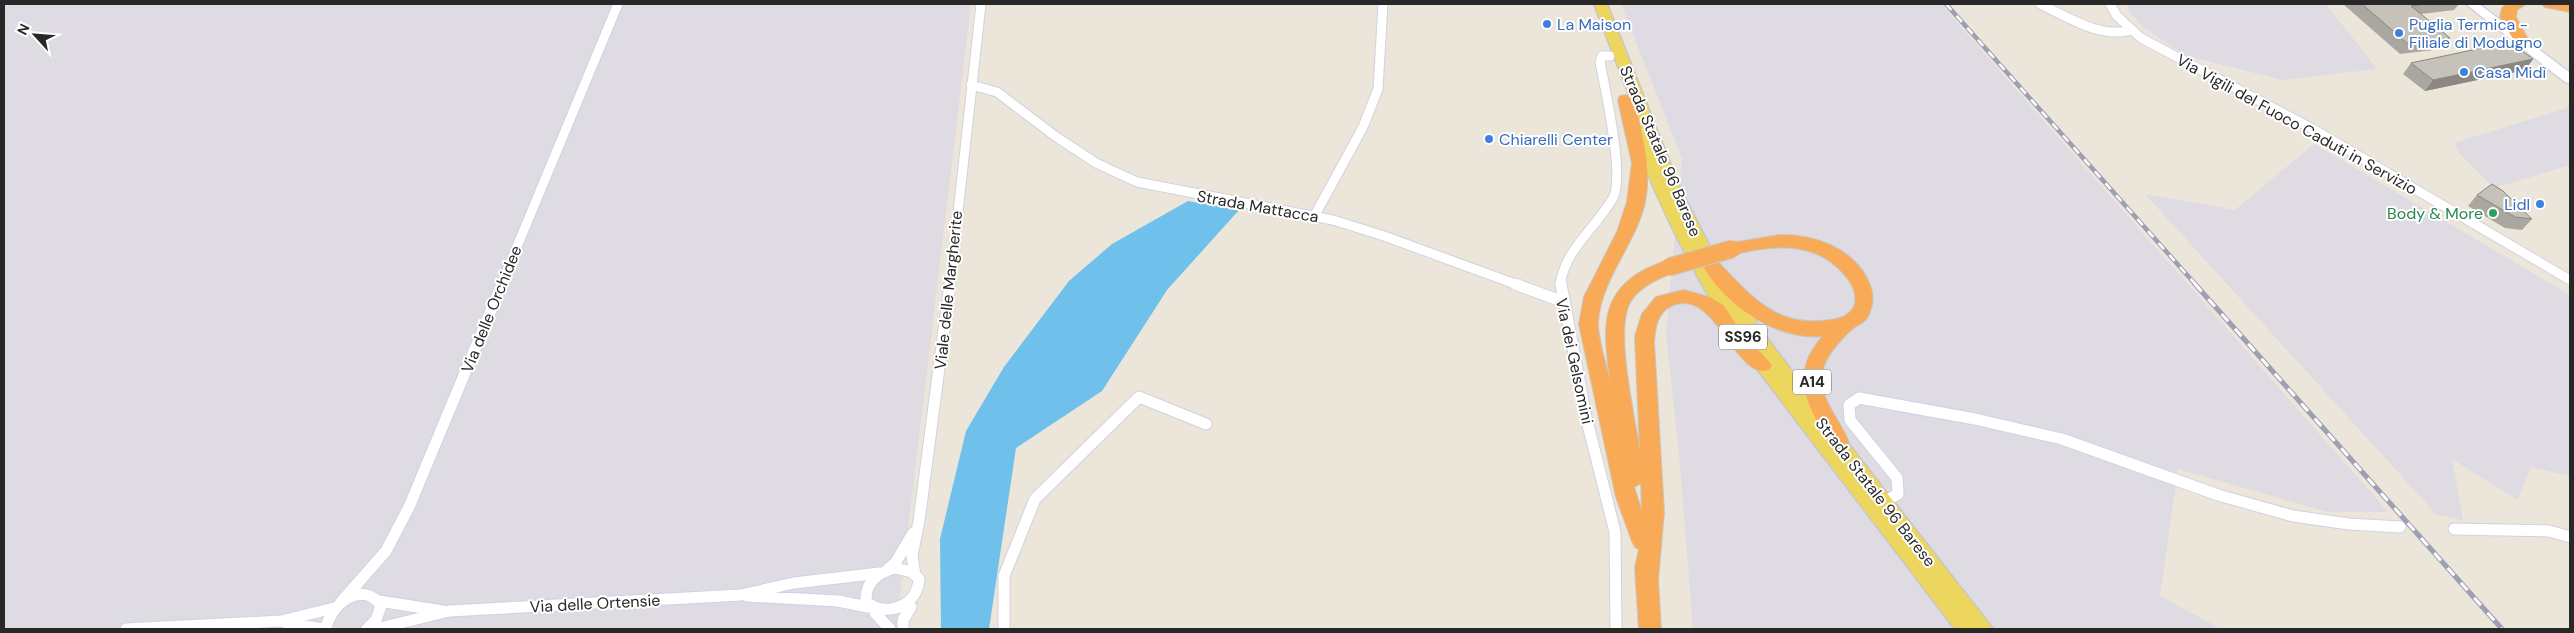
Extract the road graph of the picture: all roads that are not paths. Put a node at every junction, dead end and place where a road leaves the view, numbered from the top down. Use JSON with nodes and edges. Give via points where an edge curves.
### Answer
{"nodes":[{"id":1,"x":618,"y":4,"type":"edge"},
{"id":2,"x":981,"y":4,"type":"edge"},
{"id":3,"x":1383,"y":4,"type":"edge"},
{"id":4,"x":1590,"y":4,"type":"edge"},
{"id":5,"x":1600,"y":4,"type":"edge"},
{"id":6,"x":2040,"y":4,"type":"edge"},
{"id":7,"x":2110,"y":4,"type":"edge"},
{"id":8,"x":2472,"y":4,"type":"edge"},
{"id":9,"x":2518,"y":4,"type":"edge"},
{"id":10,"x":2550,"y":4,"type":"edge"},
{"id":11,"x":2565,"y":4,"type":"edge"},
{"id":12,"x":2570,"y":6,"type":"edge"},
{"id":13,"x":2132,"y":30,"type":"junction"},
{"id":14,"x":2521,"y":41,"type":"junction"},
{"id":15,"x":1610,"y":56,"type":"junction"},
{"id":16,"x":2570,"y":79,"type":"edge"},
{"id":17,"x":971,"y":85,"type":"junction"},
{"id":18,"x":1626,"y":100,"type":"junction"},
{"id":19,"x":1315,"y":215,"type":"junction"},
{"id":20,"x":1713,"y":268,"type":"junction"},
{"id":21,"x":2570,"y":280,"type":"edge"},
{"id":22,"x":1561,"y":301,"type":"junction"},
{"id":23,"x":1844,"y":326,"type":"junction"},
{"id":24,"x":1762,"y":364,"type":"junction"},
{"id":25,"x":1206,"y":424,"type":"dead end"},
{"id":26,"x":1839,"y":443,"type":"junction"},
{"id":27,"x":1884,"y":502,"type":"junction"},
{"id":28,"x":919,"y":521,"type":"junction"},
{"id":29,"x":2400,"y":526,"type":"dead end"},
{"id":30,"x":2454,"y":529,"type":"dead end"},
{"id":31,"x":2570,"y":537,"type":"edge"},
{"id":32,"x":1643,"y":541,"type":"junction"},
{"id":33,"x":884,"y":571,"type":"junction"},
{"id":34,"x":915,"y":575,"type":"junction"},
{"id":35,"x":1647,"y":579,"type":"junction"},
{"id":36,"x":741,"y":595,"type":"junction"},
{"id":37,"x":379,"y":600,"type":"junction"},
{"id":38,"x":913,"y":604,"type":"junction"},
{"id":39,"x":338,"y":605,"type":"junction"},
{"id":40,"x":872,"y":610,"type":"junction"},
{"id":41,"x":448,"y":612,"type":"junction"},
{"id":42,"x":281,"y":621,"type":"junction"},
{"id":43,"x":126,"y":629,"type":"edge"},
{"id":44,"x":322,"y":629,"type":"edge"},
{"id":45,"x":326,"y":629,"type":"edge"},
{"id":46,"x":367,"y":629,"type":"edge"},
{"id":47,"x":376,"y":629,"type":"edge"},
{"id":48,"x":890,"y":629,"type":"edge"},
{"id":49,"x":903,"y":629,"type":"edge"},
{"id":50,"x":1004,"y":629,"type":"edge"},
{"id":51,"x":1616,"y":629,"type":"edge"},
{"id":52,"x":1650,"y":629,"type":"edge"},
{"id":53,"x":1966,"y":629,"type":"edge"},
{"id":54,"x":1984,"y":629,"type":"edge"}],
"edges":[{"from":1,"to":39,"type":"street","name":"Via delle Orchidee","via":[[409,507],[386,551]]},
{"from":2,"to":17,"type":"street","name":"Viale delle Margherite"},
{"from":3,"to":19,"type":"street","via":[[1378,89],[1363,127]]},
{"from":4,"to":15,"type":"main road","name":"Strada Statale 96 Barese","number":"SS96"},
{"from":5,"to":20,"type":"main road","name":"Strada Statale 96 Barese","number":"SS96","via":[[1674,191]]},
{"from":6,"to":13,"type":"street","via":[[2109,33],[2123,34]]},
{"from":7,"to":13,"type":"street","name":"Via Vigili del Fuoco Caduti in Servizio"},
{"from":8,"to":14,"type":"main road"},
{"from":9,"to":14,"type":"highway","via":[[2510,8],[2508,17]]},
{"from":10,"to":12,"type":"highway"},
{"from":11,"to":12,"type":"highway"},
{"from":13,"to":21,"type":"street","name":"Via Vigili del Fuoco Caduti in Servizio","via":[[2177,58],[2311,128]]},
{"from":14,"to":16,"type":"main road"},
{"from":15,"to":18,"type":"main road","name":"Strada Statale 96 Barese","number":"SS96"},
{"from":15,"to":22,"type":"street","name":"Via dei Gelsomini","via":[[1602,56],[1600,62],[1617,158],[1614,196],[1569,257],[1562,273]]},
{"from":17,"to":19,"type":"street","name":"Strada Mattacca","via":[[997,92],[1055,136],[1123,176],[1185,193]]},
{"from":17,"to":28,"type":"street","name":"Viale delle Margherite","via":[[944,340]]},
{"from":18,"to":24,"type":"main road","name":"Strada Statale 96 Barese","number":"SS96","via":[[1682,237]]},
{"from":18,"to":32,"type":"highway","via":[[1640,163],[1636,202],[1626,232],[1593,297],[1588,324],[1626,497]]},
{"from":19,"to":22,"type":"street","name":"Strada Mattacca","via":[[1384,236]]},
{"from":20,"to":23,"type":"highway","via":[[1751,306],[1780,323],[1807,330]]},
{"from":20,"to":26,"type":"main road","name":"Strada Statale 96 Barese","number":"SS96","via":[[1758,338]]},
{"from":22,"to":51,"type":"street","name":"Via dei Gelsomini","via":[[1604,496],[1615,532]]},
{"from":23,"to":26,"type":"highway","number":"A14","via":[[1823,346],[1812,375],[1814,394],[1833,425]]},
{"from":23,"to":32,"type":"highway","bridge":true,"via":[[1859,315],[1865,296],[1860,279],[1838,256],[1794,241],[1763,242],[1732,249],[1653,273],[1632,287],[1622,301],[1615,323],[1615,342]]},
{"from":24,"to":35,"type":"highway","via":[[1735,337],[1718,313],[1696,299],[1668,299],[1659,304],[1648,318],[1644,342],[1653,512]]},
{"from":24,"to":53,"type":"main road","name":"Strada Statale 96 Barese","number":"SS96"},
{"from":25,"to":50,"type":"street","via":[[1139,397],[1035,499],[1004,576]]},
{"from":26,"to":27,"type":"main road","name":"Strada Statale 96 Barese","number":"SS96"},
{"from":27,"to":29,"type":"street","via":[[1898,494],[1897,478],[1850,420],[1849,405],[1859,398],[1976,419],[2062,439],[2262,509],[2320,520]]},
{"from":27,"to":54,"type":"main road","name":"Strada Statale 96 Barese","number":"SS96"},
{"from":28,"to":33,"type":"street","via":[[896,562]]},
{"from":28,"to":34,"type":"street","name":"Viale delle Margherite","via":[[912,556]]},
{"from":30,"to":31,"type":"street","via":[[2549,531]]},
{"from":32,"to":35,"type":"highway"},
{"from":33,"to":34,"type":"street","via":[[903,569]]},
{"from":33,"to":36,"type":"street","name":"Via delle Ortensie","via":[[794,583]]},
{"from":33,"to":40,"type":"street","via":[[874,577],[866,589],[866,602]]},
{"from":34,"to":38,"type":"street","via":[[920,589]]},
{"from":35,"to":52,"type":"highway"},
{"from":36,"to":40,"type":"street","name":"Via delle Ortensie","via":[[848,602]]},
{"from":36,"to":41,"type":"street","name":"Via delle Ortensie"},
{"from":37,"to":39,"type":"street","via":[[360,594]]},
{"from":37,"to":41,"type":"street","name":"Via delle Ortensie"},
{"from":37,"to":46,"type":"street","via":[[380,613]]},
{"from":38,"to":40,"type":"street","via":[[890,615]]},
{"from":38,"to":49,"type":"street"},
{"from":39,"to":42,"type":"street"},
{"from":39,"to":45,"type":"street","name":"Via delle Orchidee","via":[[328,616]]},
{"from":40,"to":48,"type":"street"},
{"from":41,"to":47,"type":"street","name":"Via delle Ortensie"},
{"from":42,"to":43,"type":"street"},
{"from":42,"to":44,"type":"street"}]}
